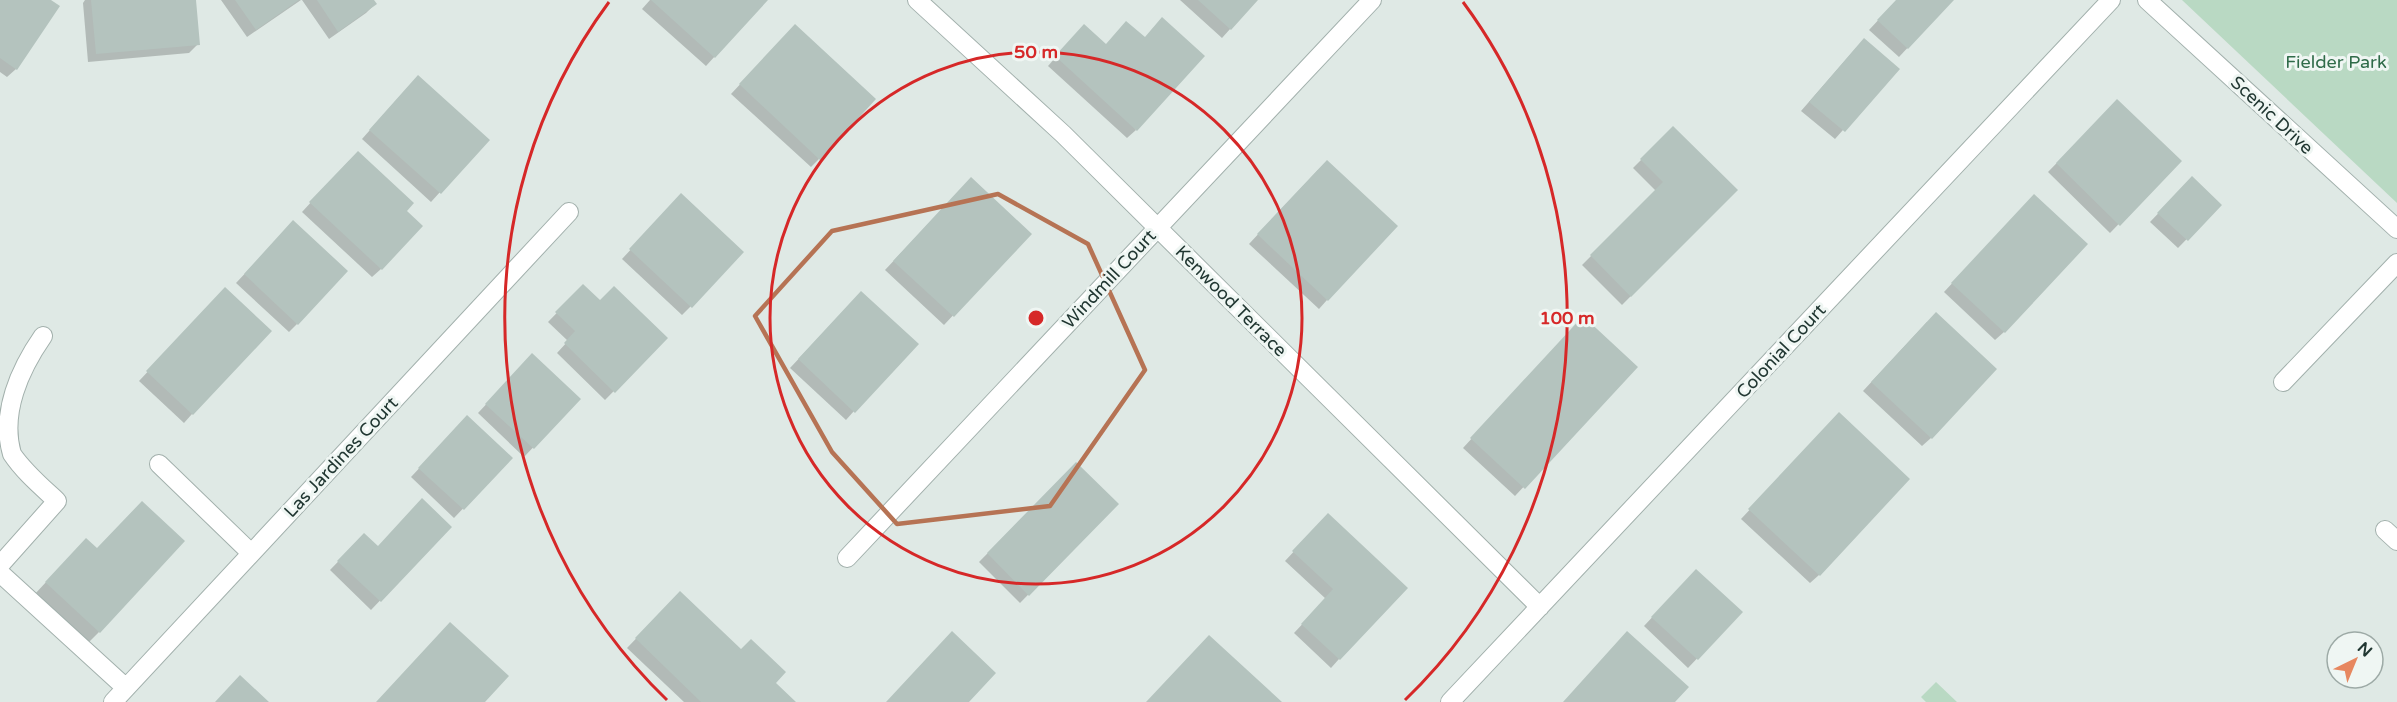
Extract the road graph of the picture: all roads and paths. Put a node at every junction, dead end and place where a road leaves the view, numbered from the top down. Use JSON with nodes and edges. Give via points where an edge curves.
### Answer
{"nodes":[{"id":1,"x":917,"y":0,"type":"edge"},
{"id":2,"x":1372,"y":0,"type":"edge"},
{"id":3,"x":2111,"y":0,"type":"edge"},
{"id":4,"x":2147,"y":0,"type":"edge"},
{"id":5,"x":569,"y":212,"type":"dead end"},
{"id":6,"x":1158,"y":228,"type":"junction"},
{"id":7,"x":2397,"y":229,"type":"edge"},
{"id":8,"x":2397,"y":263,"type":"edge"},
{"id":9,"x":43,"y":336,"type":"dead end"},
{"id":10,"x":2283,"y":382,"type":"dead end"},
{"id":11,"x":159,"y":464,"type":"dead end"},
{"id":12,"x":251,"y":553,"type":"junction"},
{"id":13,"x":847,"y":558,"type":"dead end"},
{"id":14,"x":0,"y":565,"type":"edge"},
{"id":15,"x":0,"y":573,"type":"edge"},
{"id":16,"x":1540,"y":607,"type":"junction"},
{"id":17,"x":126,"y":688,"type":"junction"},
{"id":18,"x":113,"y":702,"type":"edge"},
{"id":19,"x":1450,"y":702,"type":"edge"}],
"edges":[{"from":1,"to":6,"type":"street","name":"Kenwood Terrace"},
{"from":2,"to":6,"type":"street","name":"Windmill Court"},
{"from":3,"to":16,"type":"street","name":"Colonial Court"},
{"from":4,"to":7,"type":"street","name":"Scenic Drive"},
{"from":5,"to":12,"type":"street","name":"Las Jardines Court"},
{"from":6,"to":13,"type":"street","name":"Windmill Court"},
{"from":6,"to":16,"type":"street","name":"Kenwood Terrace"},
{"from":8,"to":10,"type":"street"},
{"from":9,"to":14,"type":"street","via":[[15,377],[6,401],[4,437],[12,454],[57,501]]},
{"from":11,"to":12,"type":"street"},
{"from":12,"to":17,"type":"street","name":"Las Jardines Court"},
{"from":15,"to":17,"type":"street"},
{"from":16,"to":19,"type":"street","name":"Colonial Court"},
{"from":17,"to":18,"type":"street","name":"Las Jardines Court"}]}
